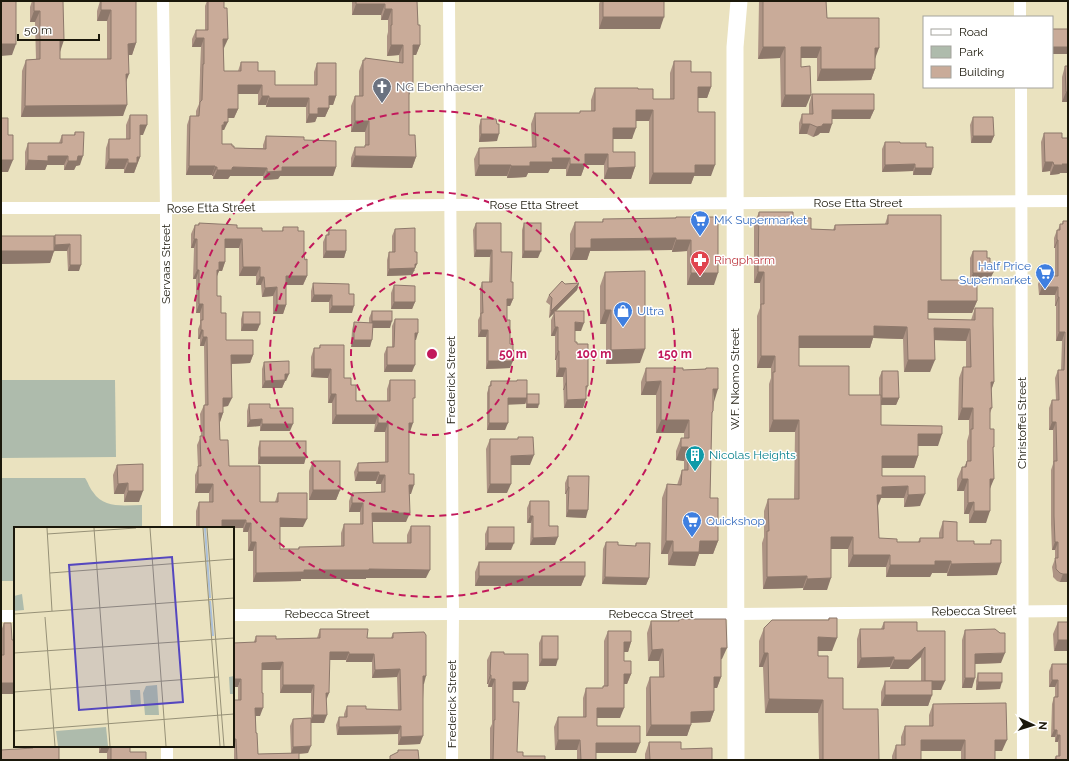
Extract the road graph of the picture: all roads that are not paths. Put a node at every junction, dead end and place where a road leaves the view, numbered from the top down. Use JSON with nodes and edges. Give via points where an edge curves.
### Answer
{"nodes":[{"id":1,"x":163,"y":1,"type":"edge"},
{"id":2,"x":449,"y":1,"type":"edge"},
{"id":3,"x":731,"y":1,"type":"edge"},
{"id":4,"x":739,"y":1,"type":"edge"},
{"id":5,"x":1020,"y":1,"type":"edge"},
{"id":6,"x":1020,"y":16,"type":"edge"},
{"id":7,"x":736,"y":46,"type":"junction"},
{"id":8,"x":1021,"y":88,"type":"edge"},
{"id":9,"x":1068,"y":201,"type":"edge"},
{"id":10,"x":1022,"y":202,"type":"junction"},
{"id":11,"x":735,"y":203,"type":"junction"},
{"id":12,"x":450,"y":205,"type":"junction"},
{"id":13,"x":1,"y":208,"type":"edge"},
{"id":14,"x":166,"y":208,"type":"junction"},
{"id":15,"x":167,"y":527,"type":"edge"},
{"id":16,"x":1023,"y":611,"type":"junction"},
{"id":17,"x":1068,"y":611,"type":"edge"},
{"id":18,"x":453,"y":614,"type":"junction"},
{"id":19,"x":736,"y":614,"type":"junction"},
{"id":20,"x":234,"y":615,"type":"edge"},
{"id":21,"x":1,"y":616,"type":"edge"},
{"id":22,"x":14,"y":616,"type":"edge"},
{"id":23,"x":167,"y":747,"type":"edge"},
{"id":24,"x":167,"y":760,"type":"edge"},
{"id":25,"x":452,"y":760,"type":"edge"},
{"id":26,"x":736,"y":760,"type":"edge"},
{"id":27,"x":1023,"y":760,"type":"edge"}],
"edges":[{"from":1,"to":14,"type":"street","name":"Servaas Street"},
{"from":2,"to":12,"type":"street","name":"Frederick Street"},
{"from":3,"to":7,"type":"main road","name":"W.F. Nkomo Street"},
{"from":4,"to":7,"type":"main road","name":"W.F. Nkomo Street"},
{"from":5,"to":6,"type":"street"},
{"from":7,"to":11,"type":"main road","name":"W.F. Nkomo Street"},
{"from":8,"to":10,"type":"street","name":"Christoffel Street"},
{"from":9,"to":10,"type":"street","name":"Rose Etta Street"},
{"from":10,"to":11,"type":"street","name":"Rose Etta Street"},
{"from":10,"to":16,"type":"street","name":"Christoffel Street"},
{"from":11,"to":12,"type":"street","name":"Rose Etta Street"},
{"from":11,"to":19,"type":"main road","name":"W.F. Nkomo Street"},
{"from":12,"to":14,"type":"street","name":"Rose Etta Street"},
{"from":12,"to":18,"type":"street","name":"Frederick Street"},
{"from":13,"to":14,"type":"street","name":"Rose Etta Street"},
{"from":14,"to":15,"type":"street","name":"Servaas Street"},
{"from":16,"to":17,"type":"street","name":"Rebecca Street"},
{"from":16,"to":19,"type":"street","name":"Rebecca Street"},
{"from":16,"to":27,"type":"street","name":"Christoffel Street"},
{"from":18,"to":19,"type":"street","name":"Rebecca Street"},
{"from":18,"to":20,"type":"street","name":"Rebecca Street"},
{"from":18,"to":25,"type":"street","name":"Frederick Street"},
{"from":19,"to":26,"type":"main road","name":"W.F. Nkomo Street"},
{"from":21,"to":22,"type":"street"},
{"from":23,"to":24,"type":"street"}]}
